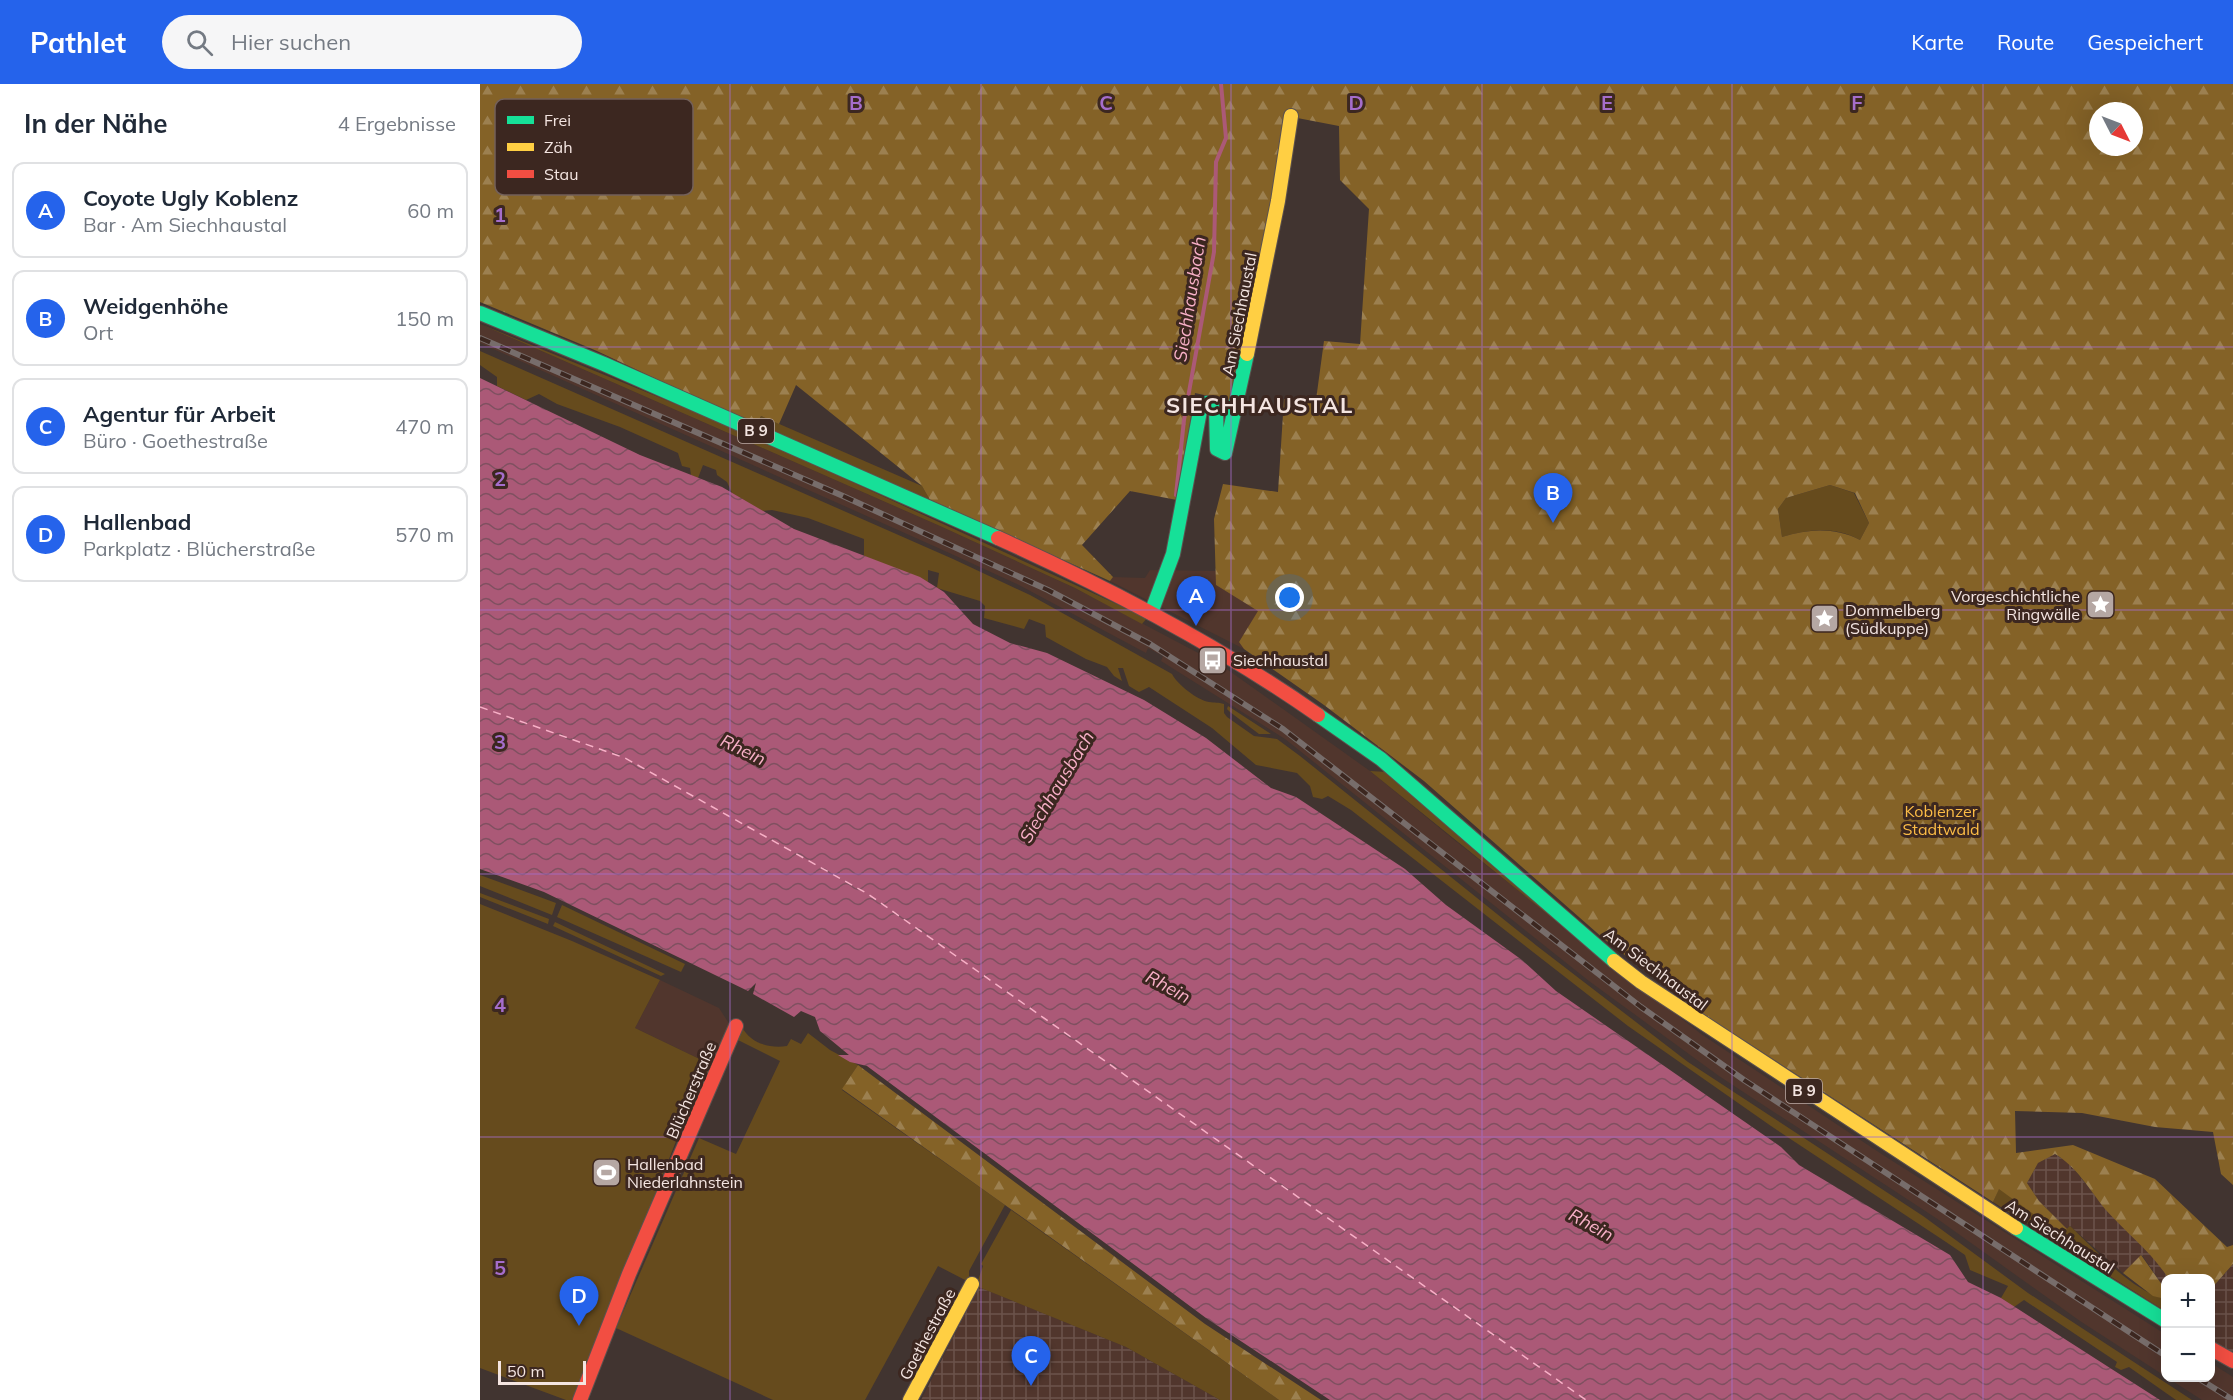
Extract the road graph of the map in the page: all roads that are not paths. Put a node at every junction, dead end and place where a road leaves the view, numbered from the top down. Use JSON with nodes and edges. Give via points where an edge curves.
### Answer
{"nodes":[{"id":1,"x":1291,"y":116,"type":"dead end"},
{"id":2,"x":480,"y":313,"type":"edge"},
{"id":3,"x":1151,"y":613,"type":"junction"},
{"id":4,"x":736,"y":1026,"type":"dead end"},
{"id":5,"x":972,"y":1284,"type":"dead end"},
{"id":6,"x":2161,"y":1318,"type":"edge"},
{"id":7,"x":2215,"y":1350,"type":"edge"},
{"id":8,"x":2233,"y":1361,"type":"edge"},
{"id":9,"x":580,"y":1400,"type":"edge"},
{"id":10,"x":910,"y":1400,"type":"edge"}],
"edges":[{"from":1,"to":3,"type":"main road","name":"Am Siechhaustal","via":[[1278,201],[1228,448],[1225,453],[1217,449],[1216,408],[1207,404],[1200,411],[1173,554]]},
{"from":2,"to":3,"type":"main road","name":"Am Siechhaustal","number":"B 9","via":[[1012,545]]},
{"from":3,"to":6,"type":"main road","name":"Am Siechhaustal","number":"B 9","via":[[1254,670],[1381,759],[1641,982],[1975,1202]]},
{"from":4,"to":9,"type":"main road","name":"Blücherstraße"},
{"from":5,"to":10,"type":"main road","name":"Goethestraße"},
{"from":7,"to":8,"type":"main road"}]}
